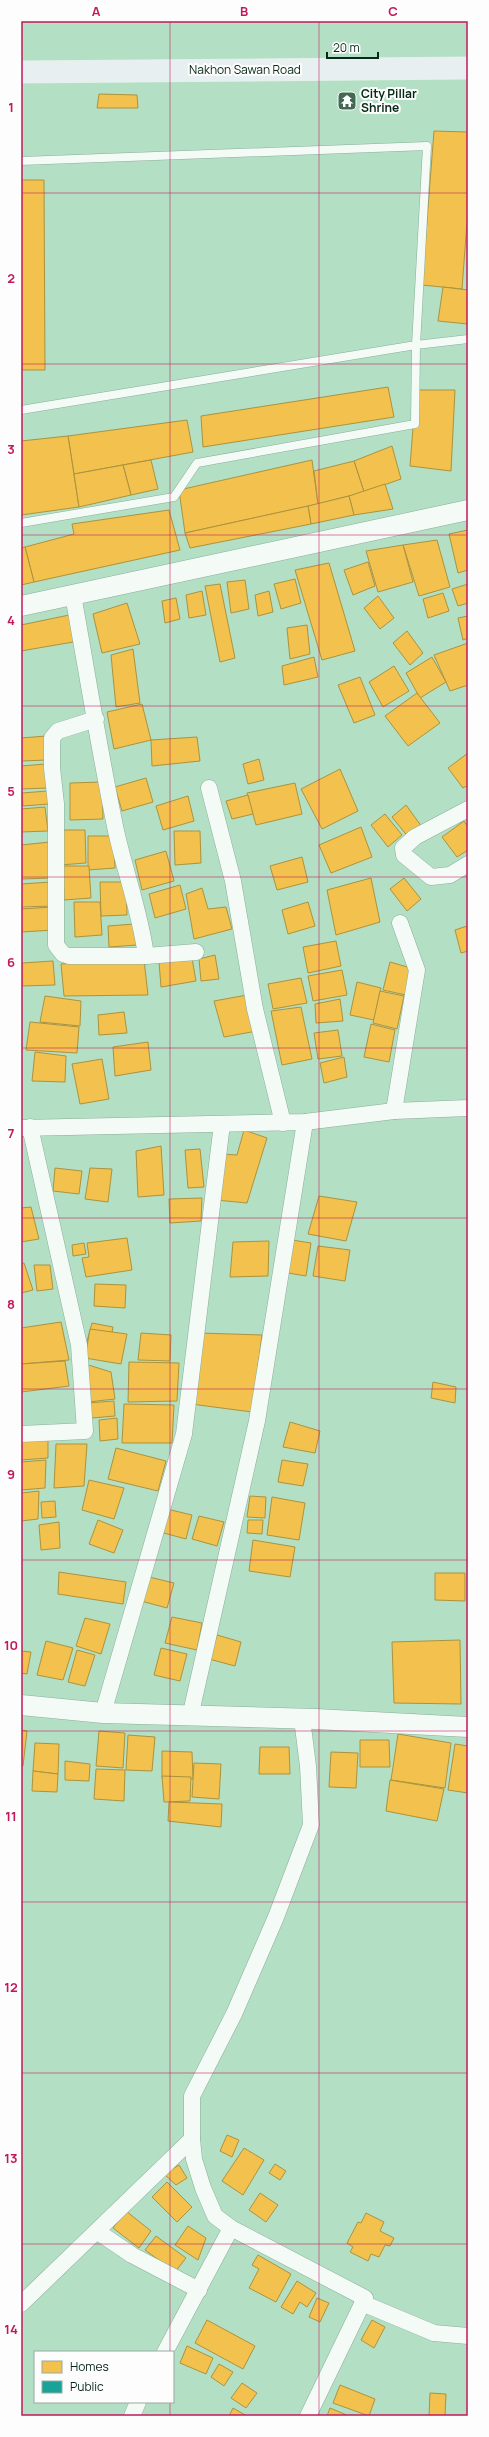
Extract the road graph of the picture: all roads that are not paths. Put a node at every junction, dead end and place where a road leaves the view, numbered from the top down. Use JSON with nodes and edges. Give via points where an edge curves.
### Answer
{"nodes":[{"id":1,"x":468,"y":68,"type":"edge"},
{"id":2,"x":21,"y":72,"type":"edge"},
{"id":3,"x":21,"y":161,"type":"edge"},
{"id":4,"x":468,"y":339,"type":"edge"},
{"id":5,"x":416,"y":345,"type":"junction"},
{"id":6,"x":21,"y":410,"type":"edge"},
{"id":7,"x":468,"y":510,"type":"edge"},
{"id":8,"x":21,"y":523,"type":"edge"},
{"id":9,"x":73,"y":595,"type":"junction"},
{"id":10,"x":21,"y":606,"type":"edge"},
{"id":11,"x":96,"y":719,"type":"junction"},
{"id":12,"x":209,"y":788,"type":"dead end"},
{"id":13,"x":468,"y":809,"type":"edge"},
{"id":14,"x":468,"y":864,"type":"edge"},
{"id":15,"x":400,"y":923,"type":"dead end"},
{"id":16,"x":196,"y":952,"type":"dead end"},
{"id":17,"x":146,"y":956,"type":"junction"},
{"id":18,"x":468,"y":1108,"type":"edge"},
{"id":19,"x":394,"y":1112,"type":"junction"},
{"id":20,"x":305,"y":1122,"type":"junction"},
{"id":21,"x":283,"y":1123,"type":"junction"},
{"id":22,"x":222,"y":1124,"type":"junction"},
{"id":23,"x":26,"y":1128,"type":"edge"},
{"id":24,"x":21,"y":1434,"type":"edge"},
{"id":25,"x":21,"y":1705,"type":"edge"},
{"id":26,"x":103,"y":1713,"type":"junction"},
{"id":27,"x":190,"y":1717,"type":"junction"},
{"id":28,"x":302,"y":1719,"type":"junction"},
{"id":29,"x":468,"y":1728,"type":"edge"},
{"id":30,"x":192,"y":2139,"type":"junction"},
{"id":31,"x":231,"y":2228,"type":"junction"},
{"id":32,"x":98,"y":2232,"type":"junction"},
{"id":33,"x":199,"y":2290,"type":"junction"},
{"id":34,"x":362,"y":2303,"type":"junction"},
{"id":35,"x":21,"y":2304,"type":"edge"},
{"id":36,"x":468,"y":2336,"type":"edge"},
{"id":37,"x":166,"y":2351,"type":"edge"},
{"id":38,"x":138,"y":2403,"type":"edge"},
{"id":39,"x":132,"y":2416,"type":"edge"},
{"id":40,"x":308,"y":2416,"type":"edge"}],
"edges":[{"from":1,"to":2,"type":"main road","name":"Nakhon Sawan Road"},
{"from":3,"to":5,"type":"lane","via":[[428,146]]},
{"from":4,"to":5,"type":"lane"},
{"from":5,"to":6,"type":"lane"},
{"from":5,"to":8,"type":"lane","via":[[415,424],[197,463],[174,497]]},
{"from":7,"to":9,"type":"street"},
{"from":9,"to":10,"type":"street"},
{"from":9,"to":11,"type":"street"},
{"from":11,"to":17,"type":"street","via":[[116,828],[142,922]]},
{"from":11,"to":17,"type":"street","via":[[58,731],[52,738],[56,804],[56,945],[63,954],[69,956]]},
{"from":12,"to":21,"type":"street","via":[[233,881],[255,1009]]},
{"from":13,"to":14,"type":"street","via":[[415,837],[403,848],[404,855],[432,877],[450,875]]},
{"from":15,"to":19,"type":"street","via":[[417,970]]},
{"from":16,"to":17,"type":"street"},
{"from":18,"to":19,"type":"street"},
{"from":19,"to":20,"type":"street"},
{"from":20,"to":21,"type":"street"},
{"from":20,"to":27,"type":"street","via":[[257,1421]]},
{"from":21,"to":22,"type":"street"},
{"from":22,"to":23,"type":"street"},
{"from":22,"to":26,"type":"street","via":[[184,1434]]},
{"from":23,"to":24,"type":"street","via":[[80,1345],[85,1431]]},
{"from":25,"to":26,"type":"street"},
{"from":26,"to":27,"type":"street"},
{"from":27,"to":28,"type":"street"},
{"from":28,"to":29,"type":"street"},
{"from":28,"to":30,"type":"street","via":[[308,1766],[311,1826],[276,1917],[234,2014],[192,2096]]},
{"from":30,"to":31,"type":"street","via":[[194,2159],[215,2216]]},
{"from":30,"to":32,"type":"street"},
{"from":31,"to":33,"type":"street"},
{"from":31,"to":34,"type":"street","via":[[365,2298]]},
{"from":32,"to":33,"type":"street","via":[[132,2256]]},
{"from":32,"to":35,"type":"street"},
{"from":33,"to":37,"type":"street"},
{"from":34,"to":36,"type":"street","via":[[434,2333]]},
{"from":34,"to":40,"type":"street"},
{"from":38,"to":39,"type":"street"}]}
